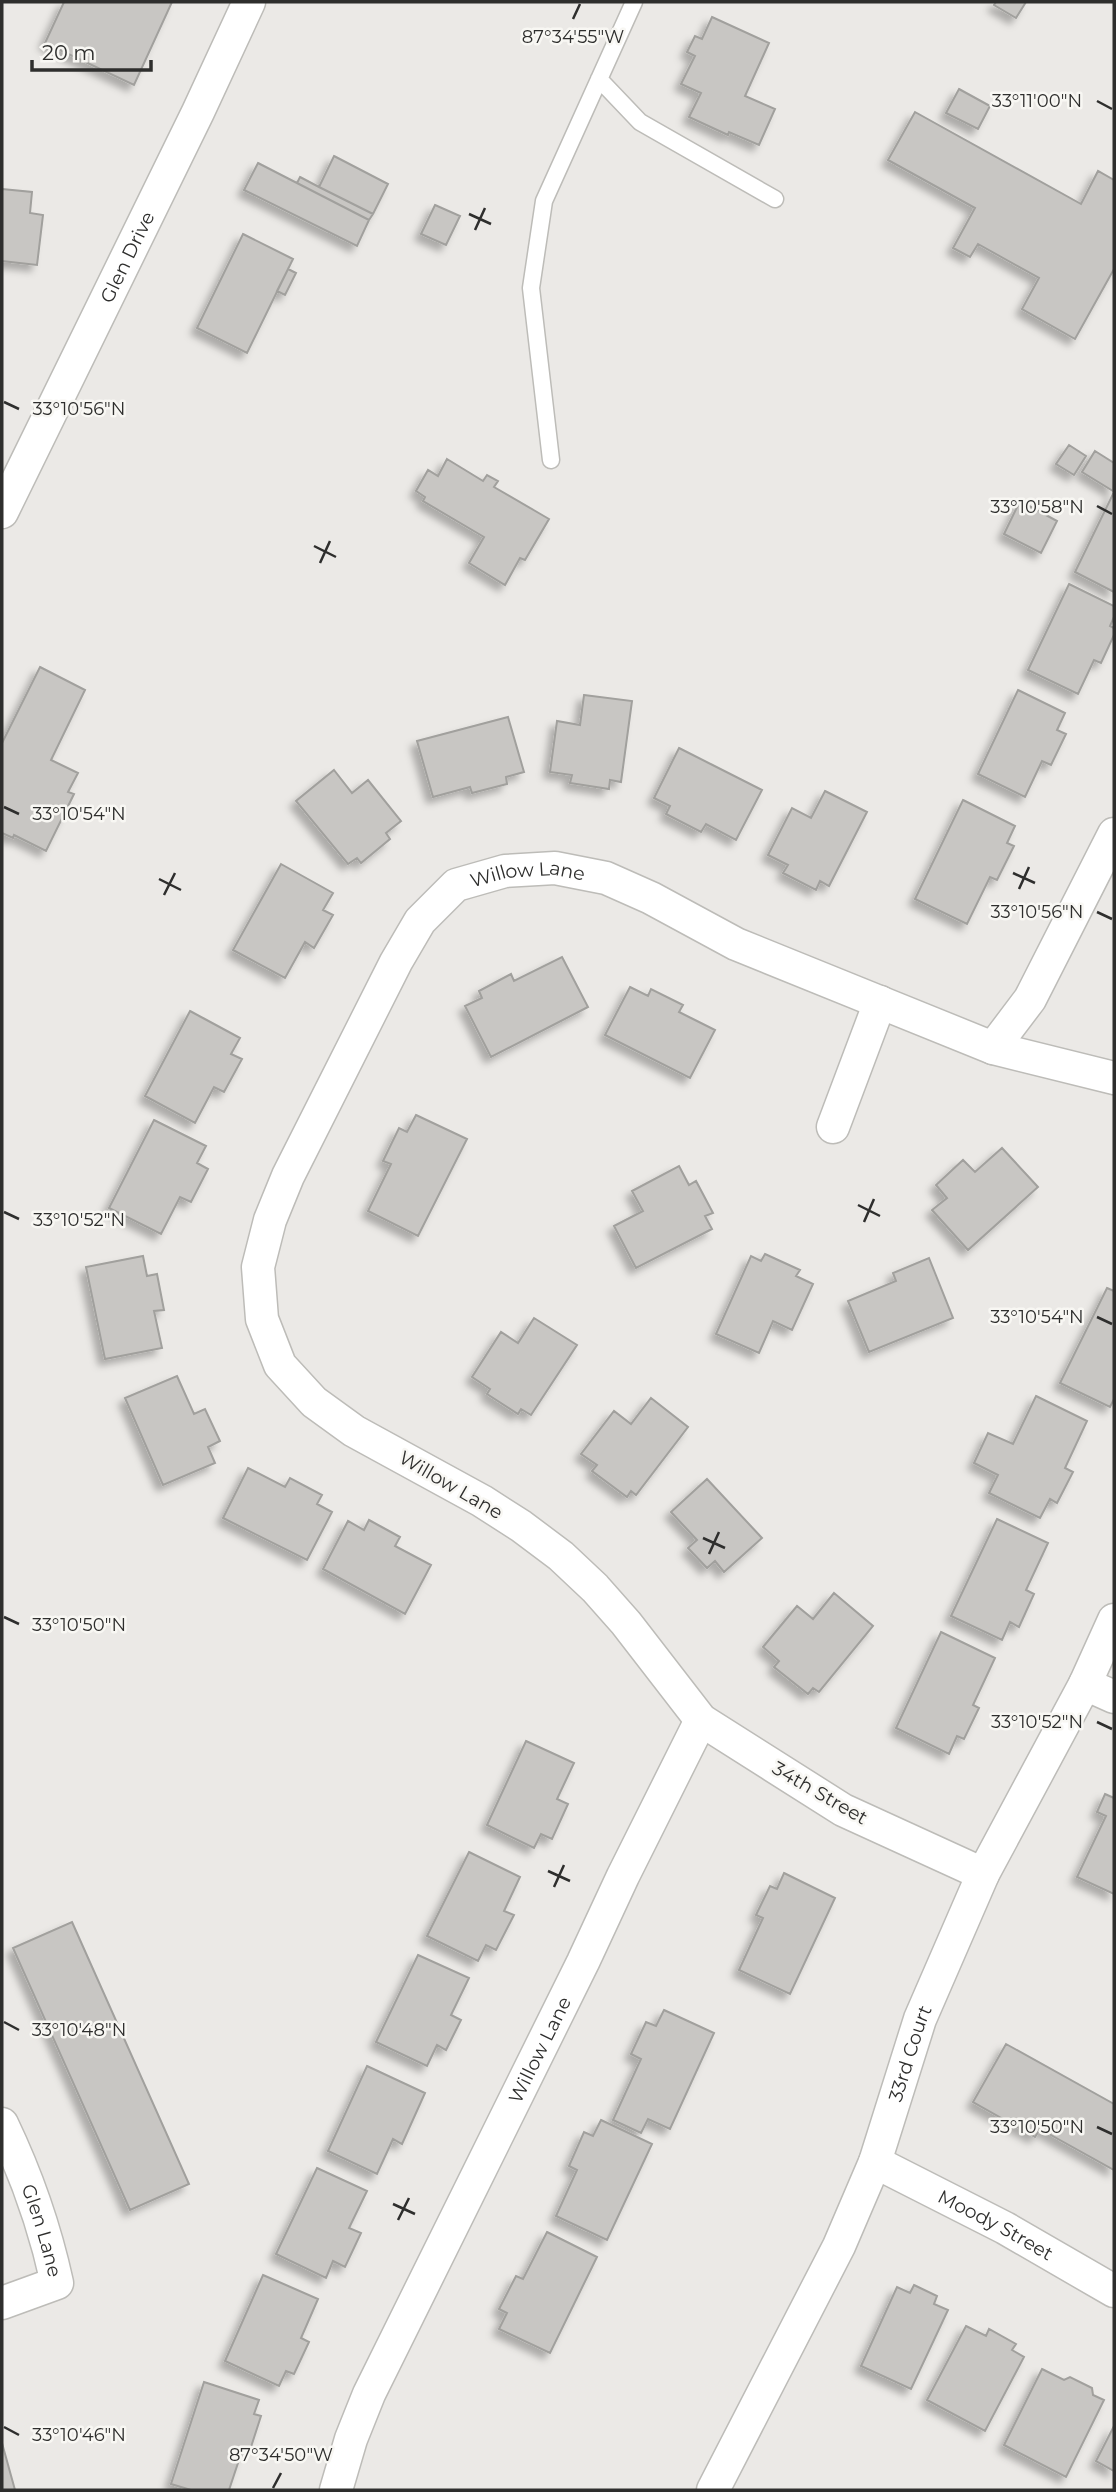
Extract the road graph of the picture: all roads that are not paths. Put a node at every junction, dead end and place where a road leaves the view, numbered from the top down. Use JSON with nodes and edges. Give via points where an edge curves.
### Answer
{"nodes":[{"id":1,"x":248,"y":2,"type":"edge"},
{"id":2,"x":634,"y":2,"type":"edge"},
{"id":3,"x":599,"y":79,"type":"junction"},
{"id":4,"x":775,"y":199,"type":"dead end"},
{"id":5,"x":551,"y":460,"type":"dead end"},
{"id":6,"x":2,"y":512,"type":"edge"},
{"id":7,"x":1114,"y":834,"type":"edge"},
{"id":8,"x":880,"y":1002,"type":"junction"},
{"id":9,"x":993,"y":1048,"type":"junction"},
{"id":10,"x":1114,"y":1078,"type":"edge"},
{"id":11,"x":834,"y":1127,"type":"dead end"},
{"id":12,"x":1114,"y":1620,"type":"edge"},
{"id":13,"x":1085,"y":1684,"type":"junction"},
{"id":14,"x":1114,"y":1697,"type":"edge"},
{"id":15,"x":701,"y":1720,"type":"junction"},
{"id":16,"x":983,"y":1874,"type":"junction"},
{"id":17,"x":2,"y":2124,"type":"edge"},
{"id":18,"x":875,"y":2162,"type":"junction"},
{"id":19,"x":1114,"y":2291,"type":"edge"},
{"id":20,"x":2,"y":2303,"type":"edge"},
{"id":21,"x":336,"y":2490,"type":"edge"},
{"id":22,"x":713,"y":2490,"type":"edge"}],
"edges":[{"from":1,"to":6,"type":"street","name":"Glen Drive"},
{"from":2,"to":3,"type":"lane"},
{"from":3,"to":4,"type":"lane","via":[[639,122]]},
{"from":3,"to":5,"type":"lane","via":[[544,201],[531,288]]},
{"from":7,"to":9,"type":"street","via":[[1030,999]]},
{"from":8,"to":9,"type":"street","name":"Willow Lane"},
{"from":8,"to":11,"type":"street"},
{"from":8,"to":15,"type":"street","name":"Willow Lane","via":[[736,944],[606,878],[555,868],[505,871],[456,885],[420,921],[396,962],[288,1175],[258,1267],[262,1319],[280,1365],[314,1402],[354,1431],[482,1501],[561,1556],[626,1623]]},
{"from":9,"to":10,"type":"street","name":"Willow Lane"},
{"from":12,"to":13,"type":"street","name":"33rd Court"},
{"from":13,"to":14,"type":"street"},
{"from":13,"to":16,"type":"street","name":"33rd Court"},
{"from":15,"to":16,"type":"street","name":"34th Street","via":[[843,1810]]},
{"from":15,"to":21,"type":"street","name":"Willow Lane","via":[[369,2394]]},
{"from":16,"to":18,"type":"street","name":"33rd Court","via":[[920,2019]]},
{"from":17,"to":20,"type":"street","name":"Glen Lane","via":[[17,2154],[57,2283]]},
{"from":18,"to":19,"type":"street","name":"Moody Street"},
{"from":18,"to":22,"type":"street","name":"33rd Court","via":[[839,2246]]}]}
